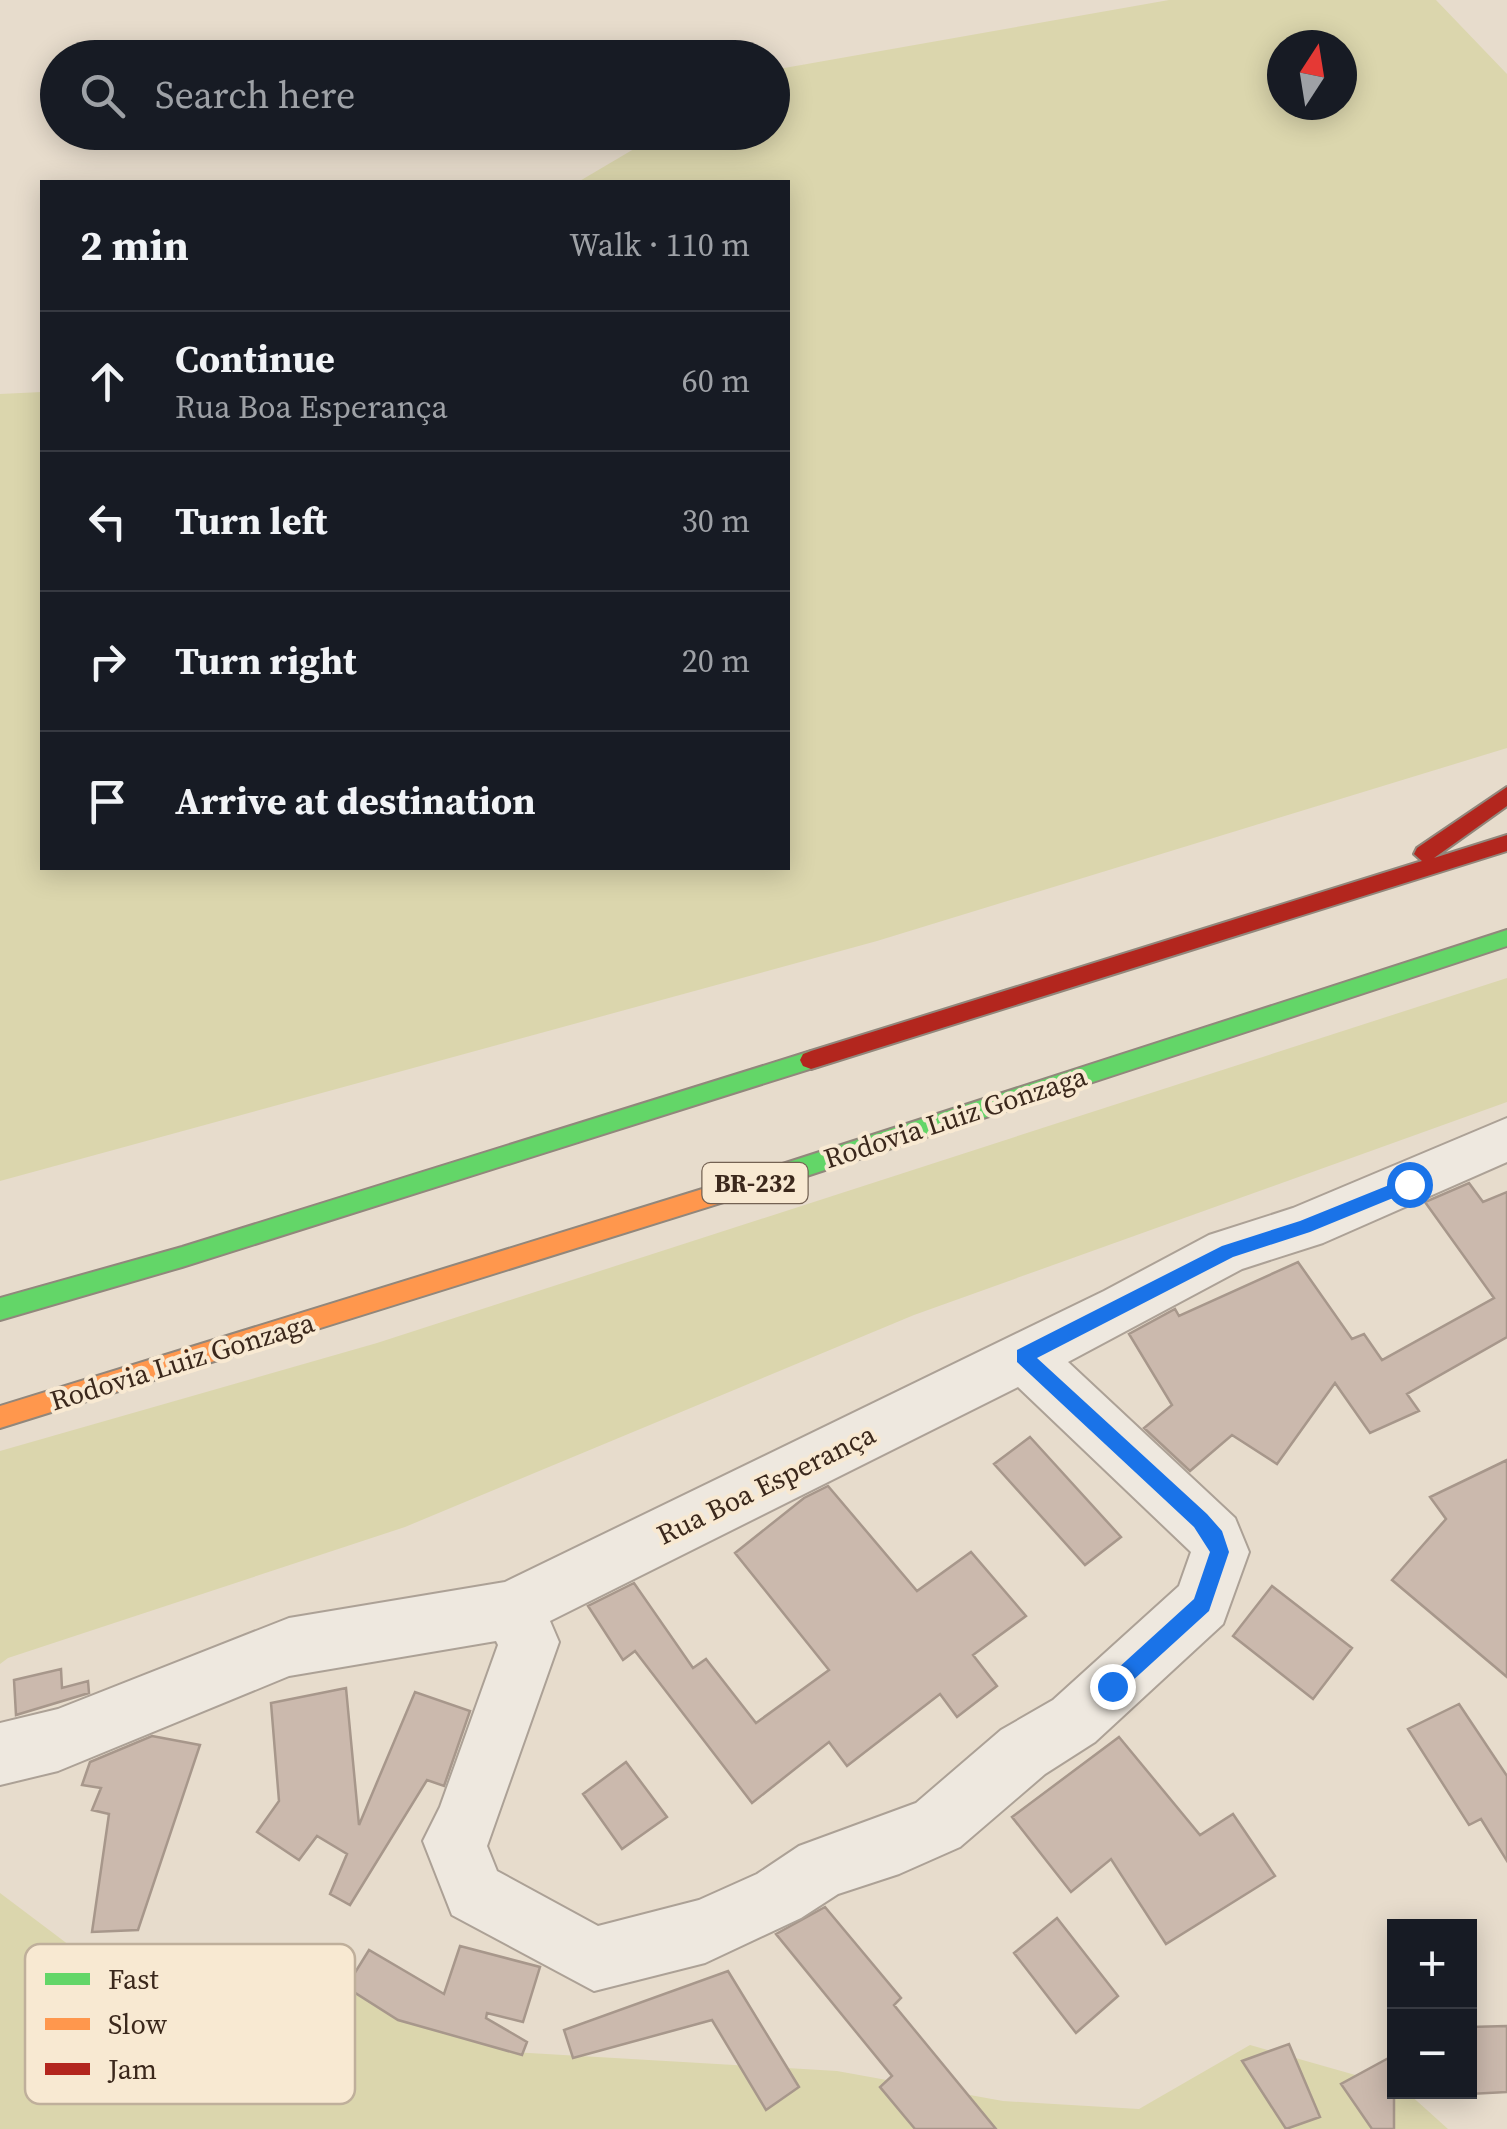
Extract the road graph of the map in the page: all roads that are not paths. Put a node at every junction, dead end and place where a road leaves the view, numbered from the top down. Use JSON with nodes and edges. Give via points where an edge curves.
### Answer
{"nodes":[{"id":1,"x":1507,"y":795,"type":"edge"},
{"id":2,"x":1507,"y":843,"type":"edge"},
{"id":3,"x":1379,"y":886,"type":"junction"},
{"id":4,"x":1507,"y":938,"type":"edge"},
{"id":5,"x":1507,"y":1139,"type":"edge"},
{"id":6,"x":0,"y":1309,"type":"edge"},
{"id":7,"x":1023,"y":1356,"type":"junction"},
{"id":8,"x":0,"y":1417,"type":"edge"},
{"id":9,"x":510,"y":1610,"type":"junction"},
{"id":10,"x":0,"y":1754,"type":"edge"}],
"edges":[{"from":1,"to":3,"type":"highway"},
{"from":2,"to":3,"type":"highway"},
{"from":3,"to":6,"type":"highway"},
{"from":4,"to":8,"type":"highway","name":"Rodovia Luiz Gonzaga","number":"BR-232","via":[[593,1236]]},
{"from":5,"to":7,"type":"street","name":"Rua Boa Esperança","via":[[1304,1227],[1228,1252]]},
{"from":7,"to":9,"type":"street","name":"Rua Boa Esperança"},
{"from":7,"to":9,"type":"street","via":[[1200,1520],[1220,1552],[1202,1604],[1074,1720],[1023,1752],[938,1824],[822,1868],[705,1932],[594,1959],[474,1893],[454,1841],[466,1825],[529,1642]]},
{"from":9,"to":10,"type":"street","name":"Rua Boa Esperança","via":[[290,1647],[58,1740]]}]}
